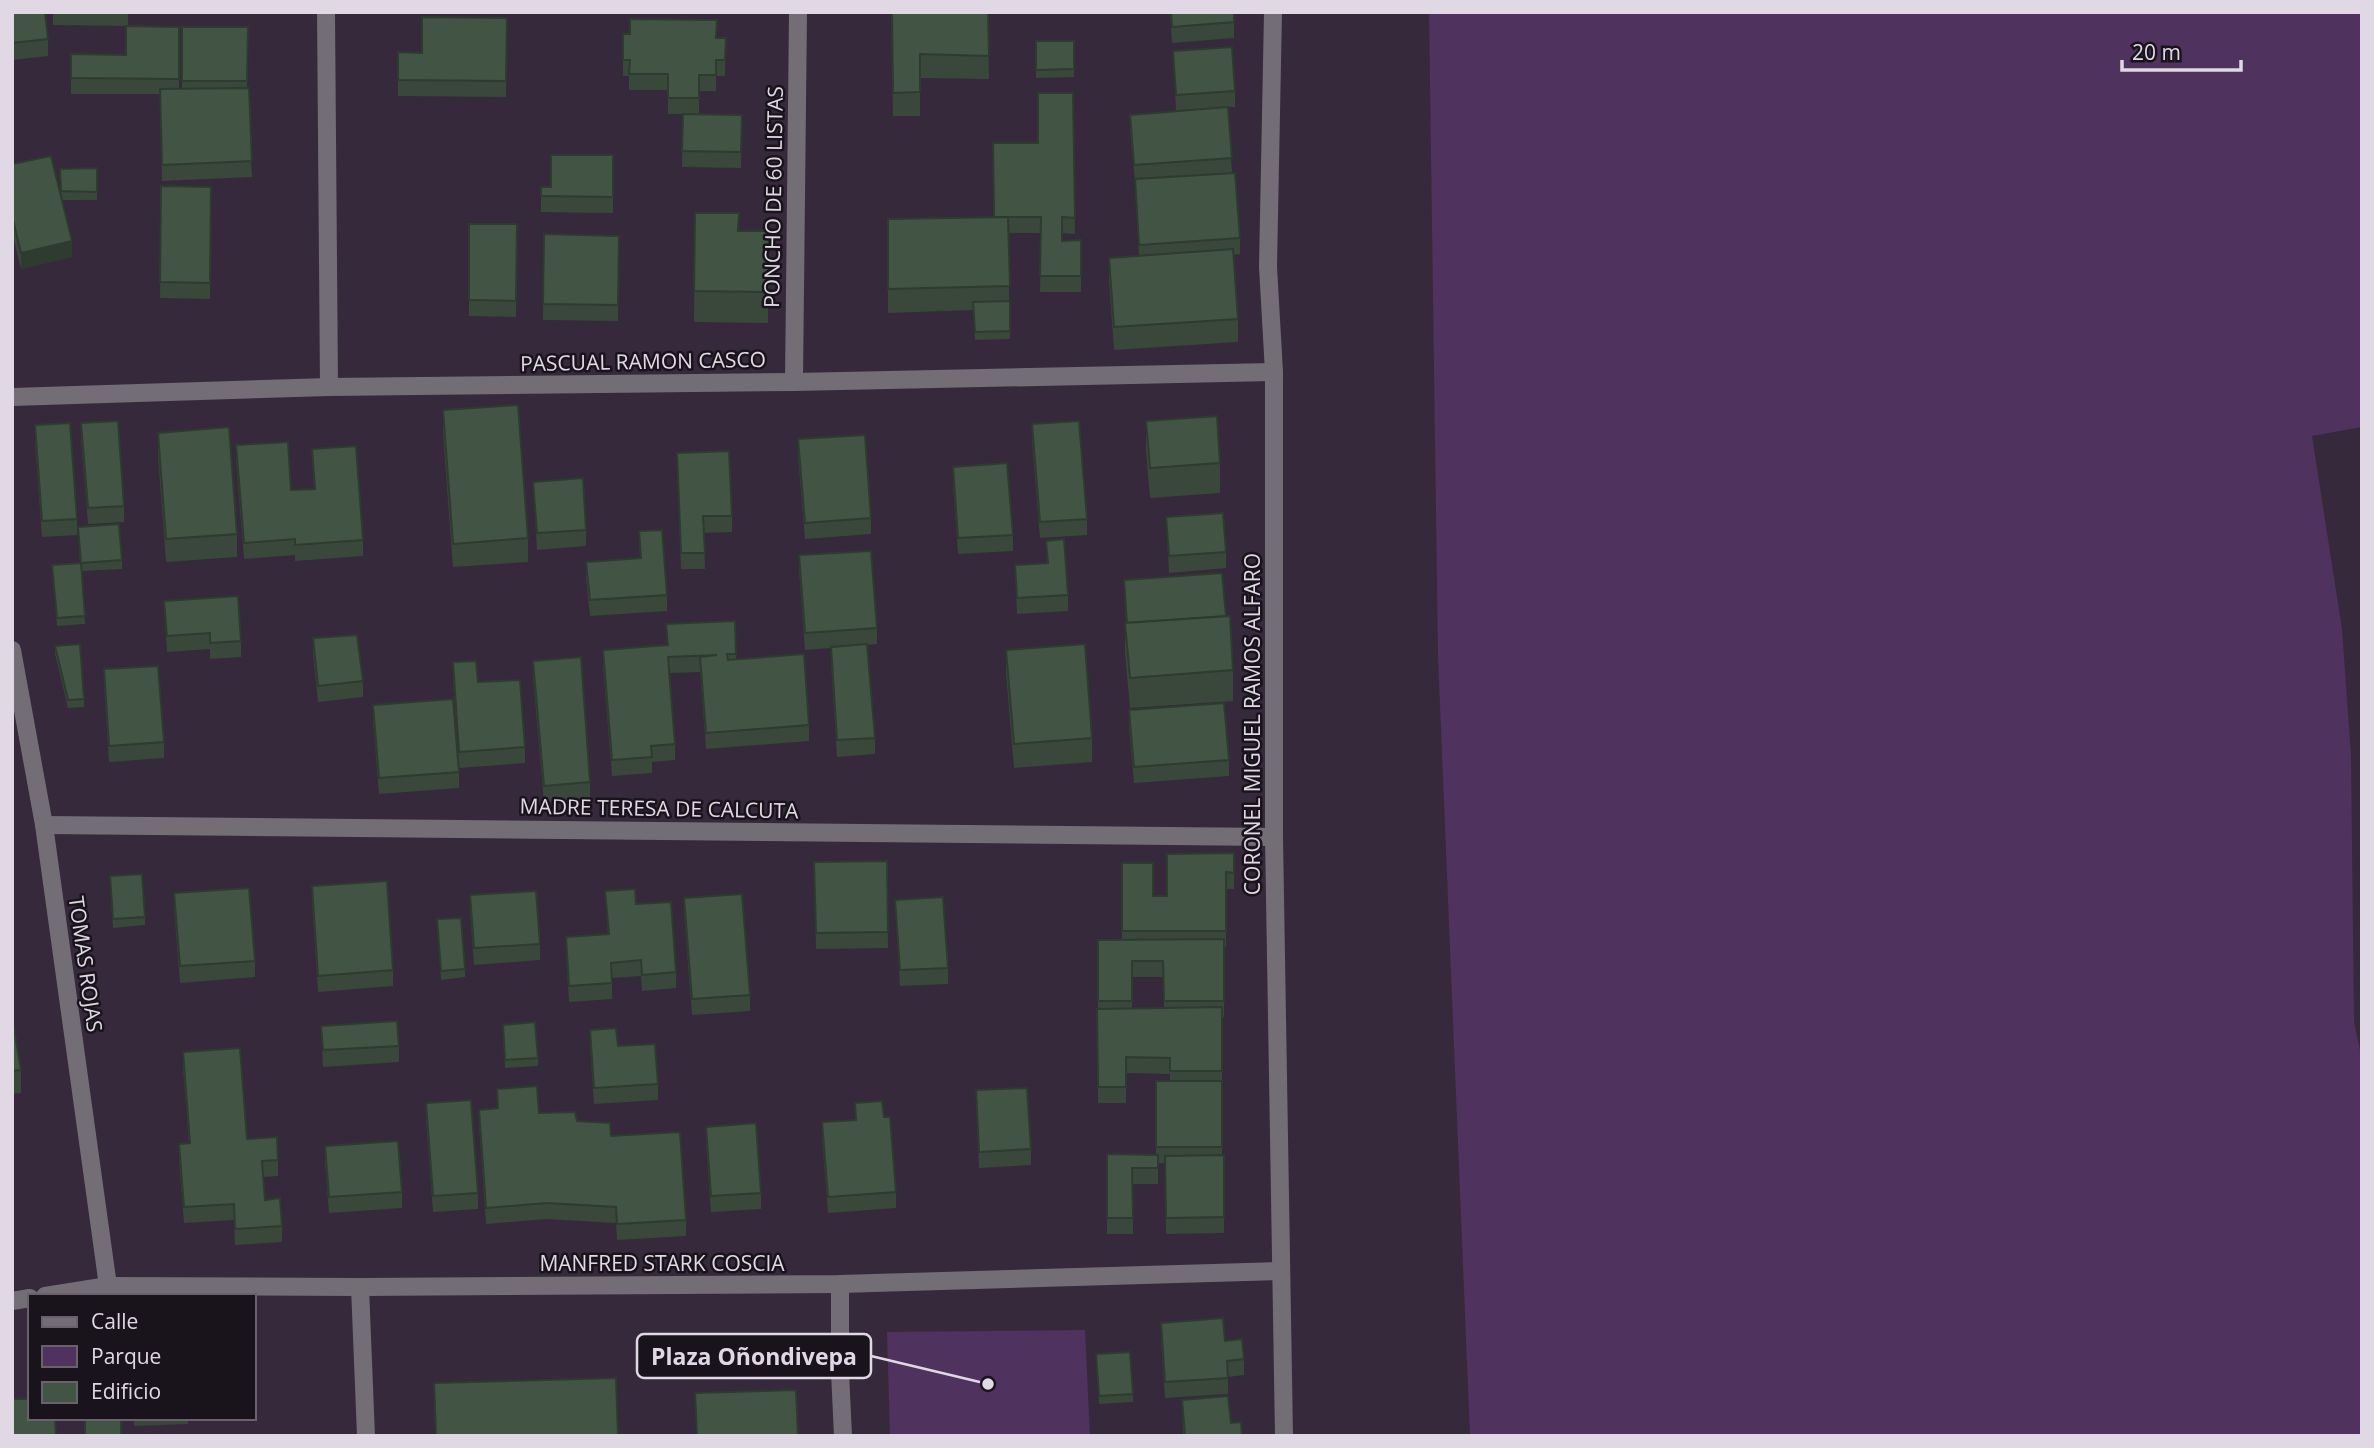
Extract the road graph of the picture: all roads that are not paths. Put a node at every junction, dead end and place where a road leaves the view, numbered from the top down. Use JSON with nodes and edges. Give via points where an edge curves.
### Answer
{"nodes":[{"id":1,"x":326,"y":12,"type":"edge"},
{"id":2,"x":798,"y":12,"type":"edge"},
{"id":3,"x":1273,"y":12,"type":"edge"},
{"id":4,"x":1274,"y":372,"type":"junction"},
{"id":5,"x":794,"y":382,"type":"junction"},
{"id":6,"x":329,"y":387,"type":"junction"},
{"id":7,"x":12,"y":397,"type":"edge"},
{"id":8,"x":12,"y":650,"type":"edge"},
{"id":9,"x":44,"y":825,"type":"junction"},
{"id":10,"x":1274,"y":837,"type":"junction"},
{"id":11,"x":1281,"y":1271,"type":"junction"},
{"id":12,"x":840,"y":1284,"type":"junction"},
{"id":13,"x":108,"y":1286,"type":"junction"},
{"id":14,"x":360,"y":1287,"type":"junction"},
{"id":15,"x":58,"y":1294,"type":"edge"},
{"id":16,"x":366,"y":1436,"type":"edge"},
{"id":17,"x":843,"y":1436,"type":"edge"},
{"id":18,"x":1284,"y":1436,"type":"edge"}],
"edges":[{"from":1,"to":6,"type":"street"},
{"from":2,"to":5,"type":"street","name":"PONCHO DE 60 LISTAS"},
{"from":3,"to":4,"type":"street","name":"CORONEL MIGUEL RAMOS ALFARO","via":[[1268,267]]},
{"from":4,"to":5,"type":"street","name":"PASCUAL RAMON CASCO"},
{"from":4,"to":10,"type":"street","name":"CORONEL MIGUEL RAMOS ALFARO"},
{"from":5,"to":6,"type":"street","name":"PASCUAL RAMON CASCO"},
{"from":6,"to":7,"type":"street","name":"PASCUAL RAMON CASCO"},
{"from":8,"to":9,"type":"street","name":"TOMAS ROJAS"},
{"from":9,"to":10,"type":"street","name":"MADRE TERESA DE CALCUTA"},
{"from":9,"to":13,"type":"street","name":"TOMAS ROJAS"},
{"from":10,"to":11,"type":"street","name":"CORONEL MIGUEL RAMOS ALFARO"},
{"from":11,"to":12,"type":"street","name":"MANFRED STARK COSCIA"},
{"from":11,"to":18,"type":"street","name":"CORONEL MIGUEL RAMOS ALFARO"},
{"from":12,"to":14,"type":"street","name":"MANFRED STARK COSCIA"},
{"from":12,"to":17,"type":"street"},
{"from":13,"to":14,"type":"street","name":"MANFRED STARK COSCIA"},
{"from":13,"to":15,"type":"street","name":"MANFRED STARK COSCIA"},
{"from":14,"to":16,"type":"street"}]}
